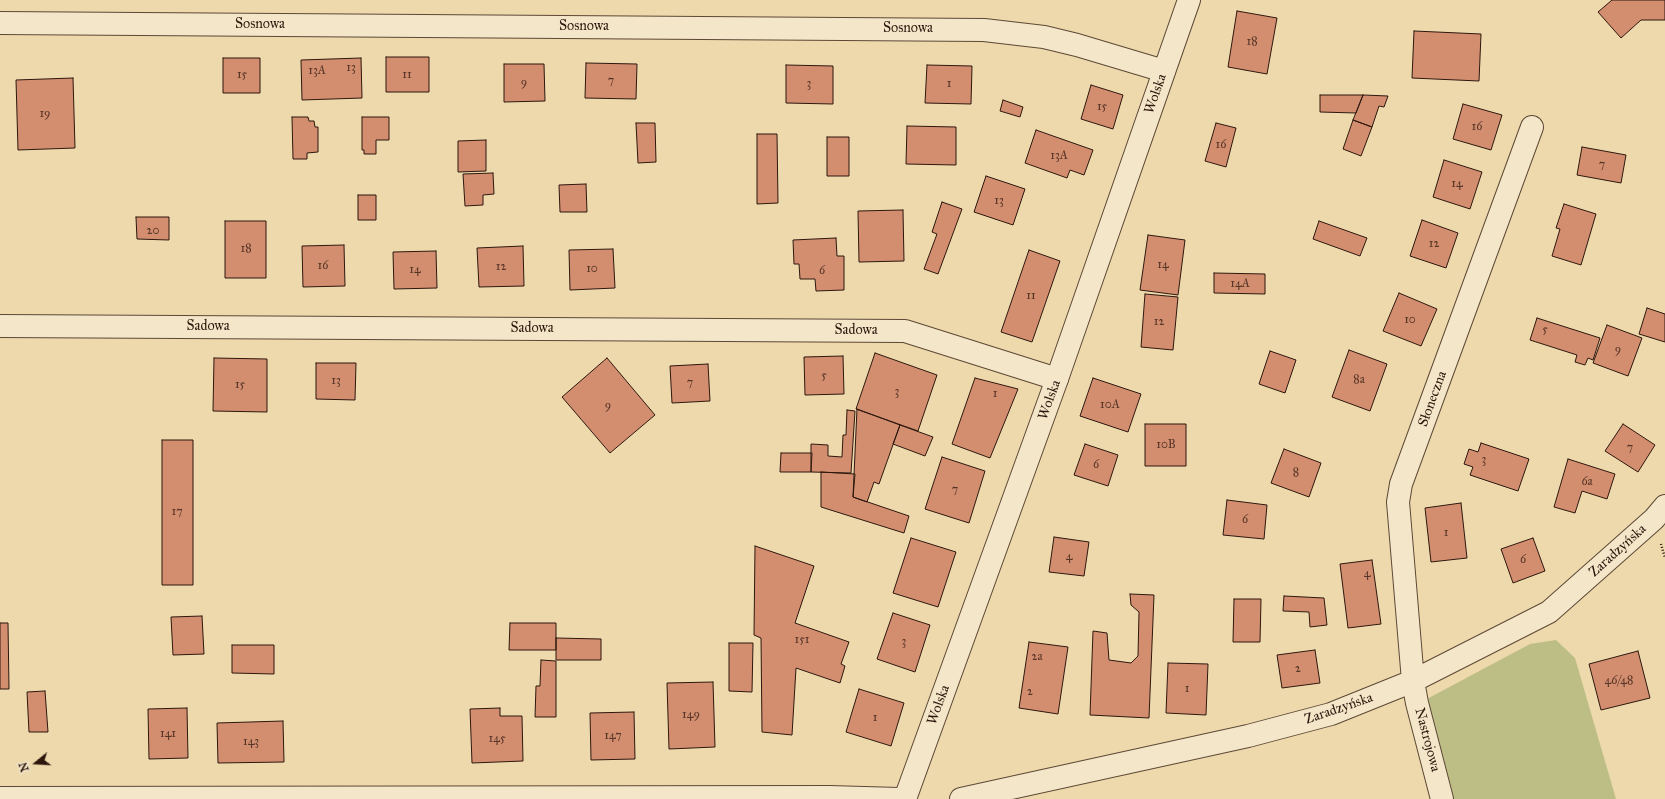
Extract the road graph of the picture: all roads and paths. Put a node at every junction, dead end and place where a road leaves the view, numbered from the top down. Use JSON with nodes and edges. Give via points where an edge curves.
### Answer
{"nodes":[{"id":1,"x":1189,"y":0,"type":"edge"},
{"id":2,"x":0,"y":23,"type":"edge"},
{"id":3,"x":1164,"y":71,"type":"junction"},
{"id":4,"x":1532,"y":127,"type":"dead end"},
{"id":5,"x":0,"y":326,"type":"edge"},
{"id":6,"x":1057,"y":379,"type":"junction"},
{"id":7,"x":1665,"y":506,"type":"edge"},
{"id":8,"x":1413,"y":681,"type":"junction"},
{"id":9,"x":0,"y":798,"type":"edge"},
{"id":10,"x":899,"y":799,"type":"edge"},
{"id":11,"x":905,"y":799,"type":"edge"},
{"id":12,"x":961,"y":799,"type":"edge"},
{"id":13,"x":1442,"y":799,"type":"edge"}],
"edges":[{"from":1,"to":3,"type":"street","name":"Wolska"},
{"from":2,"to":3,"type":"street","name":"Sosnowa","via":[[984,30],[1044,37]]},
{"from":3,"to":6,"type":"street","name":"Wolska"},
{"from":4,"to":8,"type":"street","name":"Słoneczna","via":[[1401,484],[1398,515]]},
{"from":5,"to":6,"type":"street","name":"Sadowa","via":[[905,331]]},
{"from":6,"to":11,"type":"street","name":"Wolska"},
{"from":7,"to":8,"type":"street","name":"Zaradzyńska","via":[[1654,519],[1549,612]]},
{"from":8,"to":12,"type":"street","name":"Zaradzyńska","via":[[1331,714],[1271,730]]},
{"from":8,"to":13,"type":"street","name":"Nastrojowa"},
{"from":9,"to":10,"type":"street"}]}
